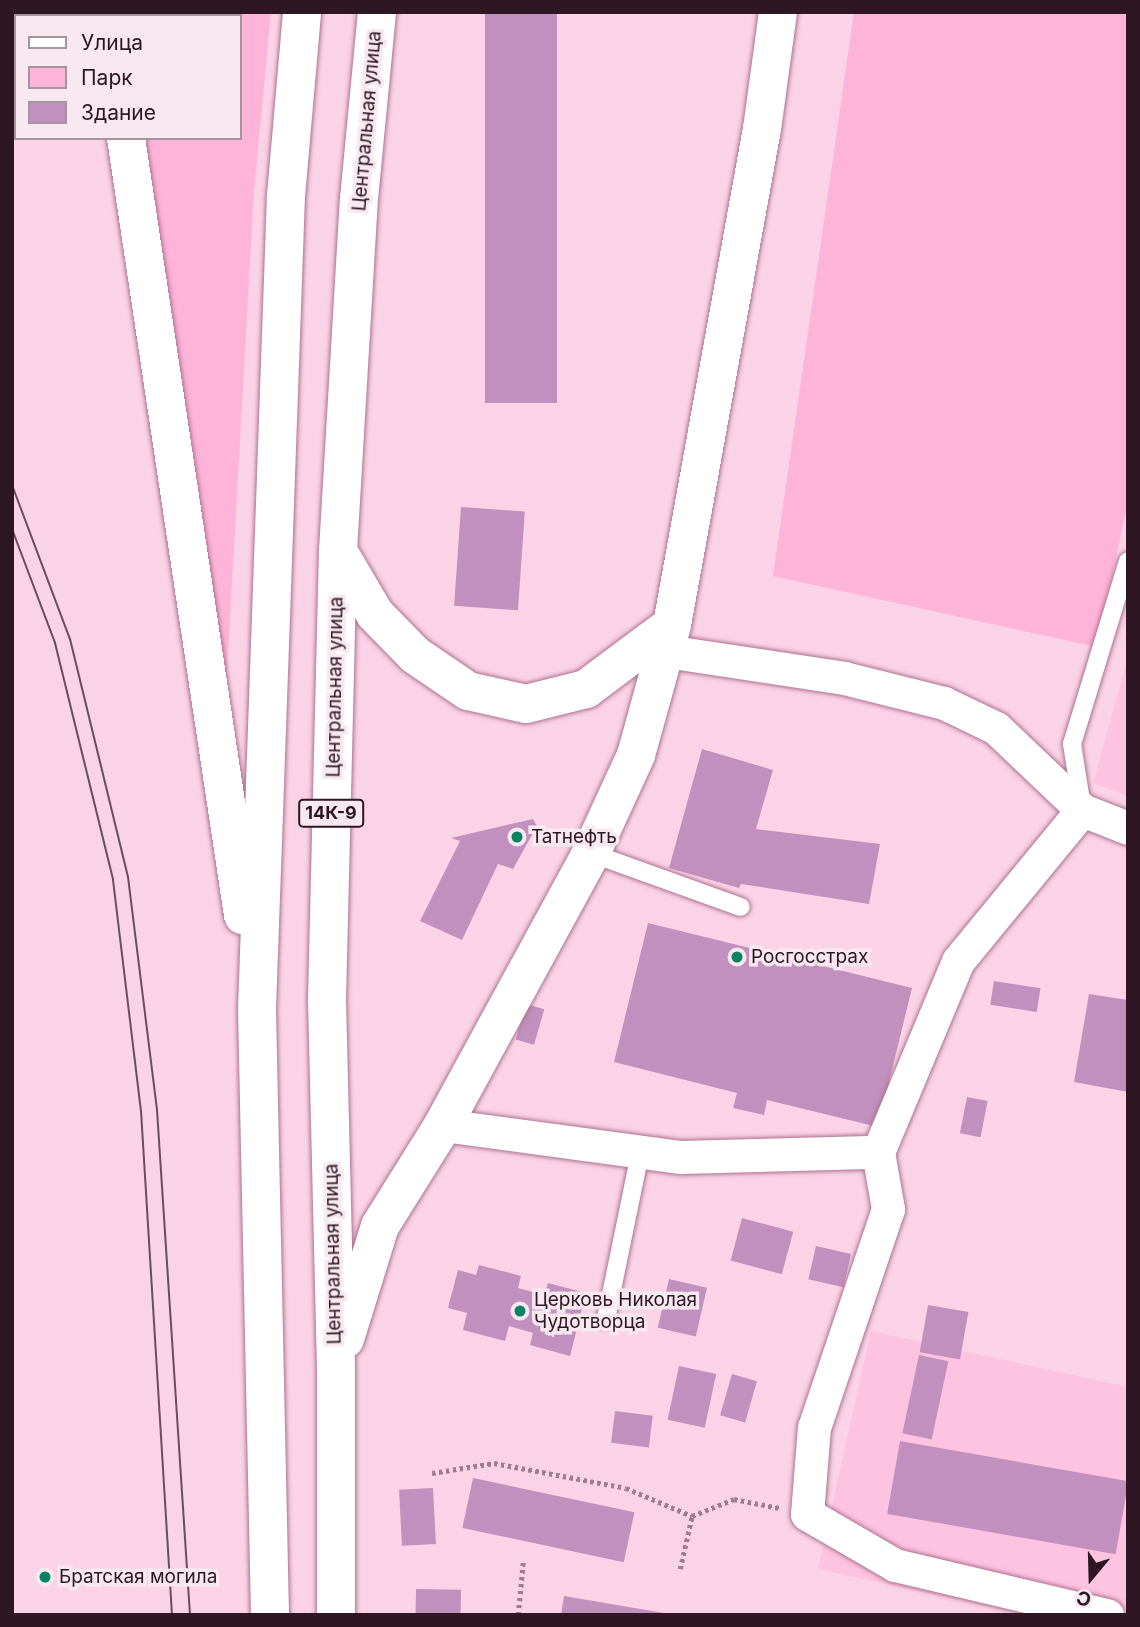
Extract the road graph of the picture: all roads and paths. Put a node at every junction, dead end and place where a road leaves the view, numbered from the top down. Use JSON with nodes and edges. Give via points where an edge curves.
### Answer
{"nodes":[{"id":1,"x":302,"y":12,"type":"edge"},
{"id":2,"x":377,"y":12,"type":"edge"},
{"id":3,"x":778,"y":12,"type":"edge"},
{"id":4,"x":125,"y":140,"type":"edge"},
{"id":5,"x":338,"y":551,"type":"junction"},
{"id":6,"x":1128,"y":561,"type":"edge"},
{"id":7,"x":669,"y":638,"type":"junction"},
{"id":8,"x":1082,"y":810,"type":"junction"},
{"id":9,"x":1128,"y":828,"type":"edge"},
{"id":10,"x":591,"y":853,"type":"junction"},
{"id":11,"x":741,"y":907,"type":"dead end"},
{"id":12,"x":257,"y":1009,"type":"junction"},
{"id":13,"x":443,"y":1125,"type":"junction"},
{"id":14,"x":878,"y":1152,"type":"junction"},
{"id":15,"x":640,"y":1154,"type":"junction"},
{"id":16,"x":606,"y":1319,"type":"dead end"},
{"id":17,"x":336,"y":1368,"type":"junction"},
{"id":18,"x":432,"y":1473,"type":"dead end"},
{"id":19,"x":807,"y":1514,"type":"junction"},
{"id":20,"x":692,"y":1516,"type":"junction"},
{"id":21,"x":523,"y":1562,"type":"dead end"},
{"id":22,"x":680,"y":1569,"type":"dead end"},
{"id":23,"x":270,"y":1615,"type":"edge"},
{"id":24,"x":336,"y":1615,"type":"edge"},
{"id":25,"x":518,"y":1615,"type":"edge"},
{"id":26,"x":1107,"y":1615,"type":"edge"}],
"edges":[{"from":1,"to":12,"type":"main road","via":[[286,196]]},
{"from":2,"to":5,"type":"main road","name":"Центральная улица","number":"14К-9","via":[[359,200]]},
{"from":3,"to":7,"type":"main road","via":[[762,129]]},
{"from":4,"to":12,"type":"main road"},
{"from":5,"to":7,"type":"main road","via":[[375,614],[415,655],[468,691],[526,704],[586,689]]},
{"from":5,"to":17,"type":"main road","name":"Центральная улица","number":"14К-9","via":[[327,999]]},
{"from":6,"to":8,"type":"lane","via":[[1072,744]]},
{"from":7,"to":8,"type":"street","via":[[944,703],[996,728]]},
{"from":7,"to":10,"type":"main road","via":[[636,755]]},
{"from":8,"to":9,"type":"street"},
{"from":8,"to":14,"type":"street","via":[[958,961]]},
{"from":10,"to":11,"type":"lane"},
{"from":10,"to":13,"type":"main road"},
{"from":12,"to":23,"type":"main road"},
{"from":13,"to":15,"type":"street"},
{"from":13,"to":17,"type":"main road","via":[[380,1226]]},
{"from":14,"to":15,"type":"street"},
{"from":14,"to":19,"type":"street","via":[[888,1209],[814,1427]]},
{"from":15,"to":16,"type":"lane"},
{"from":17,"to":24,"type":"main road","name":"Центральная улица","number":"14К-9"},
{"from":18,"to":20,"type":"path","via":[[494,1463],[626,1488]]},
{"from":19,"to":20,"type":"path","via":[[734,1499]]},
{"from":19,"to":26,"type":"street","via":[[895,1564]]},
{"from":20,"to":22,"type":"path"},
{"from":21,"to":25,"type":"path"}]}
